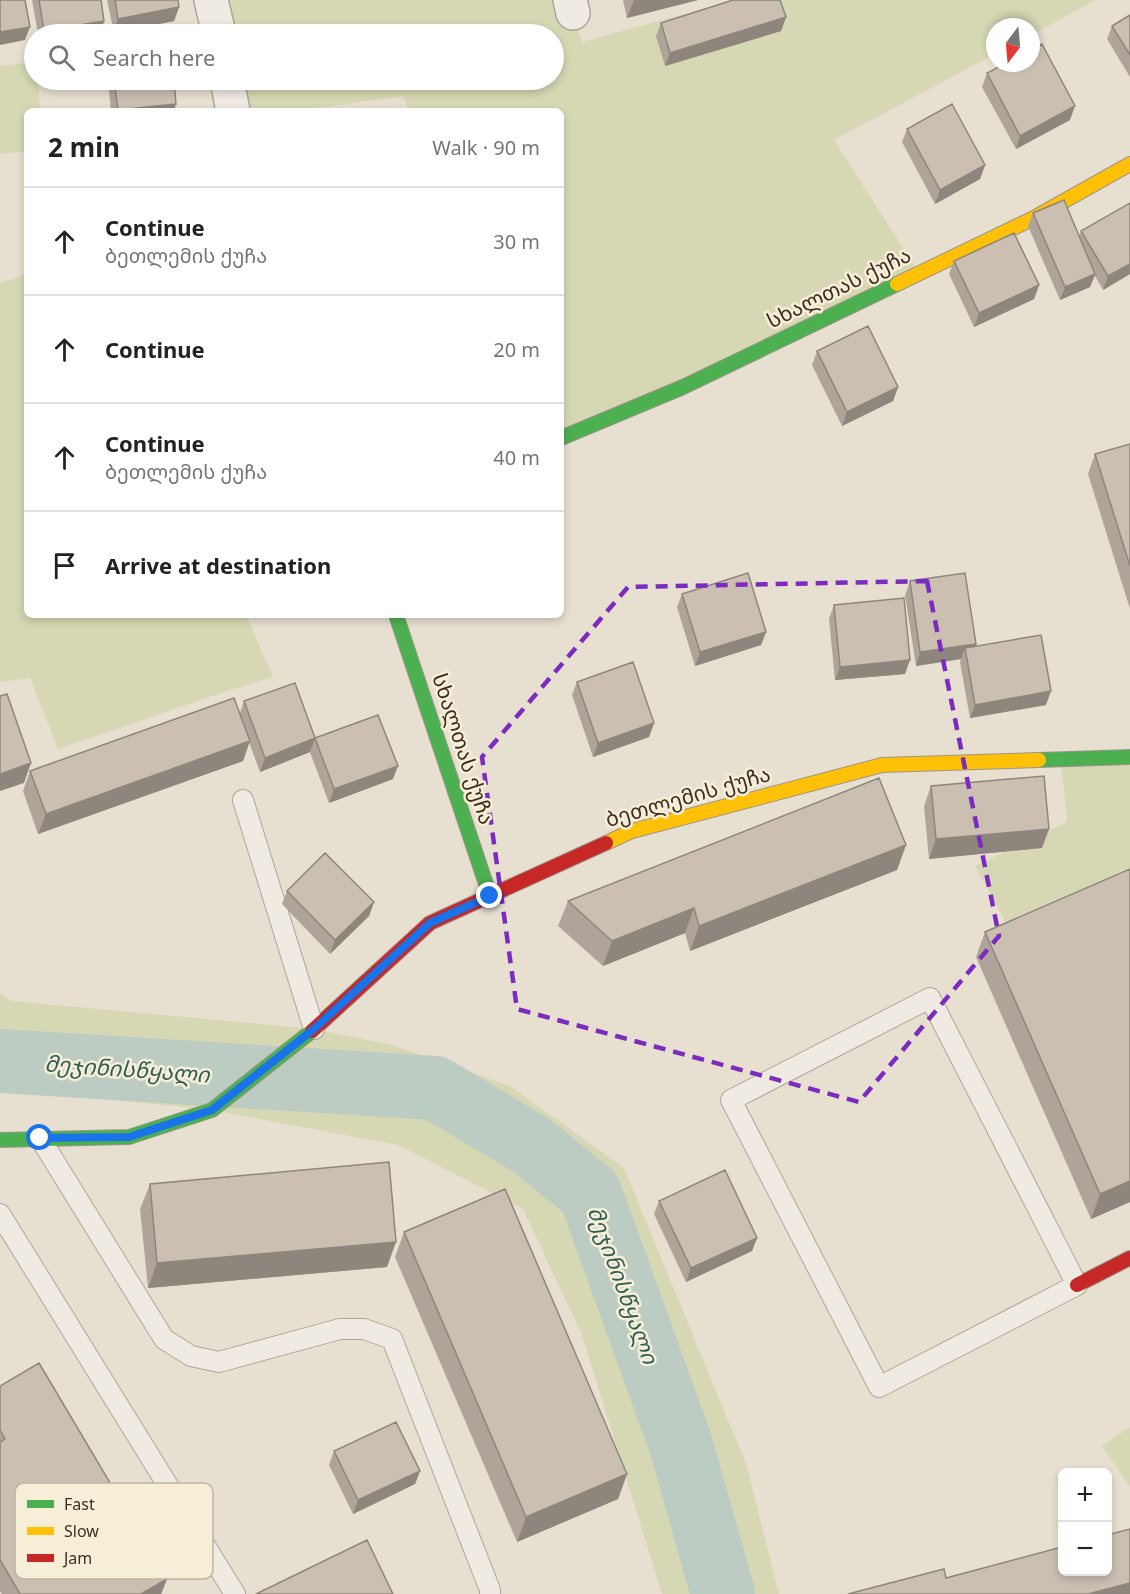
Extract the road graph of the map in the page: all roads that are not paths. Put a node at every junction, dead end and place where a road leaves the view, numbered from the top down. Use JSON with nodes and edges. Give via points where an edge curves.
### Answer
{"nodes":[{"id":1,"x":211,"y":0,"type":"edge"},
{"id":2,"x":217,"y":24,"type":"edge"},
{"id":3,"x":229,"y":90,"type":"edge"},
{"id":4,"x":232,"y":108,"type":"edge"},
{"id":5,"x":1130,"y":164,"type":"edge"},
{"id":6,"x":564,"y":437,"type":"edge"},
{"id":7,"x":397,"y":618,"type":"edge"},
{"id":8,"x":1130,"y":757,"type":"edge"},
{"id":9,"x":243,"y":800,"type":"dead end"},
{"id":10,"x":490,"y":896,"type":"junction"},
{"id":11,"x":314,"y":1029,"type":"junction"},
{"id":12,"x":40,"y":1138,"type":"junction"},
{"id":13,"x":0,"y":1140,"type":"edge"},
{"id":14,"x":0,"y":1214,"type":"edge"},
{"id":15,"x":1130,"y":1258,"type":"edge"},
{"id":16,"x":1077,"y":1286,"type":"junction"},
{"id":17,"x":166,"y":1483,"type":"edge"},
{"id":18,"x":213,"y":1558,"type":"edge"},
{"id":19,"x":235,"y":1594,"type":"edge"},
{"id":20,"x":490,"y":1594,"type":"edge"}],
"edges":[{"from":1,"to":2,"type":"street"},
{"from":3,"to":4,"type":"street"},
{"from":5,"to":6,"type":"street","name":"სხალთას ქუჩა","via":[[1032,219],[683,387]]},
{"from":7,"to":10,"type":"street","name":"სხალთას ქუჩა"},
{"from":8,"to":10,"type":"street","name":"ბეთლემის ქუჩა","via":[[882,765],[632,831]]},
{"from":9,"to":11,"type":"lane"},
{"from":10,"to":11,"type":"street","name":"ბეთლემის ქუჩა","via":[[430,923]]},
{"from":11,"to":12,"type":"street","name":"ბეთლემის ქუჩა","via":[[212,1110],[129,1137]]},
{"from":12,"to":13,"type":"street"},
{"from":12,"to":20,"type":"lane","via":[[164,1339],[191,1356],[219,1362],[340,1329],[364,1329],[392,1338]]},
{"from":14,"to":17,"type":"lane"},
{"from":15,"to":16,"type":"street"},
{"from":16,"to":16,"type":"lane","via":[[930,998],[731,1100],[879,1387]]},
{"from":18,"to":19,"type":"lane"}]}
